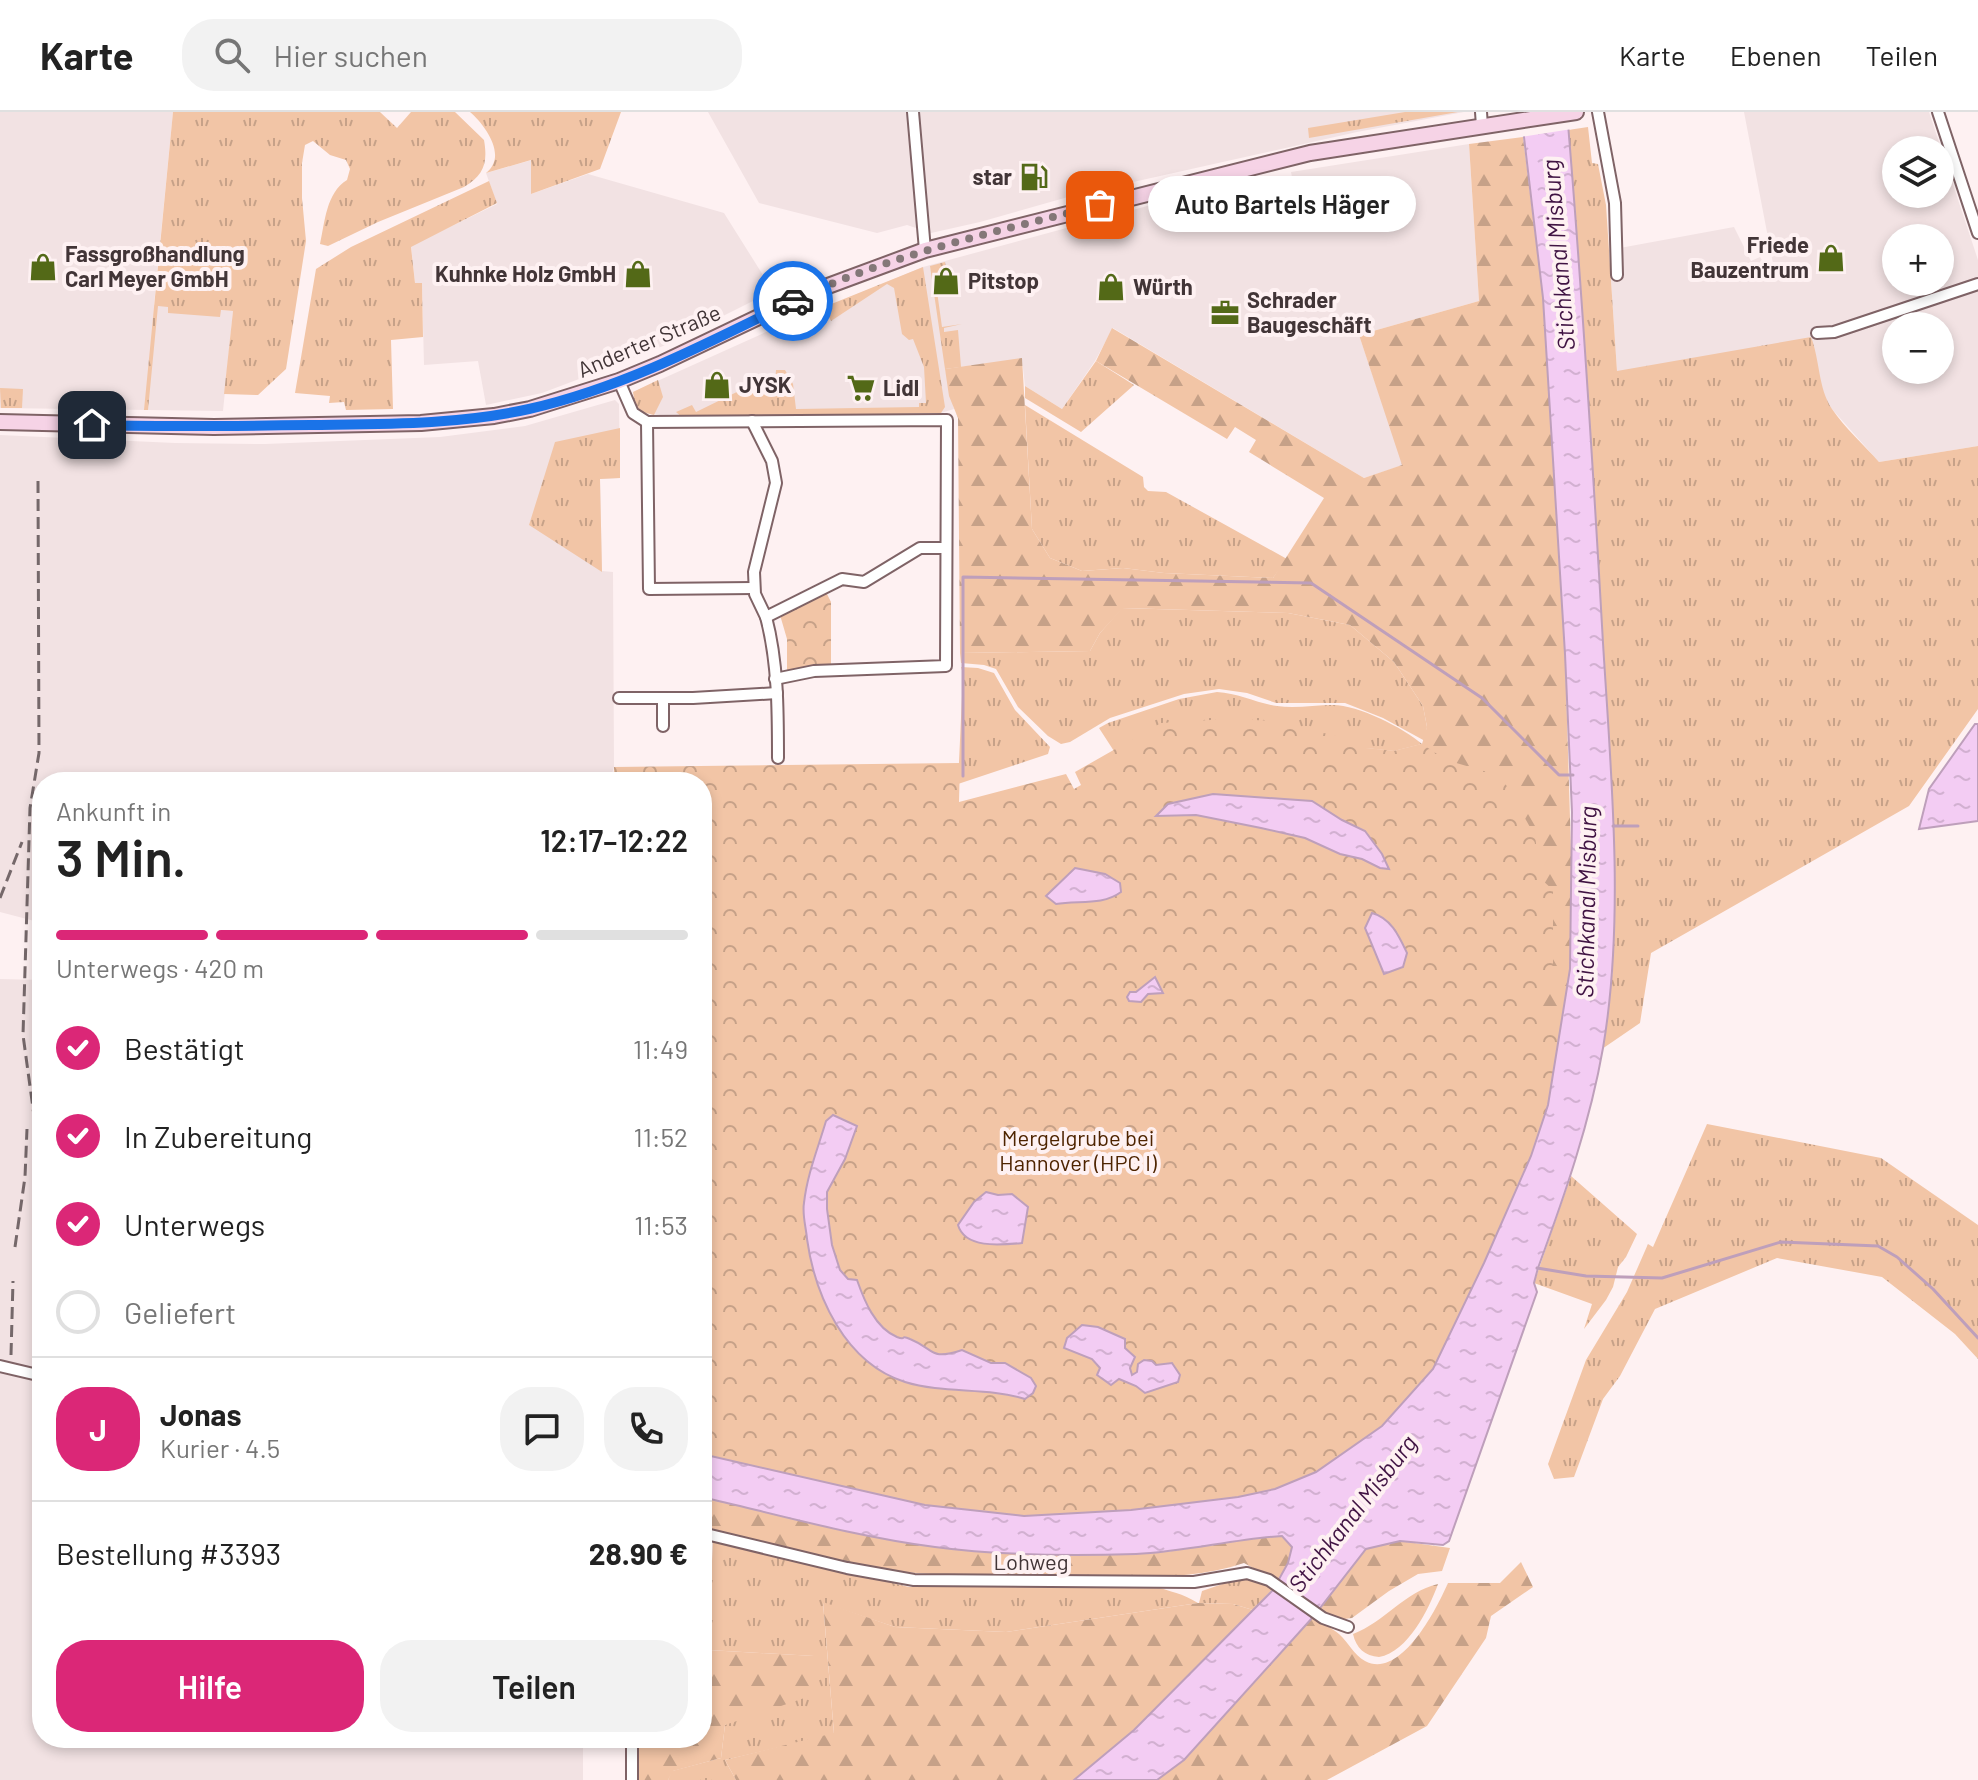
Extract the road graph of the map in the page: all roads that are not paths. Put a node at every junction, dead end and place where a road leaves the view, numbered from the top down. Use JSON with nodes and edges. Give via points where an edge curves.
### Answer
{"nodes":[{"id":1,"x":913,"y":112,"type":"edge"},
{"id":2,"x":1576,"y":112,"type":"edge"},
{"id":3,"x":1598,"y":112,"type":"edge"},
{"id":4,"x":1938,"y":112,"type":"edge"},
{"id":5,"x":1482,"y":119,"type":"edge"},
{"id":6,"x":1978,"y":233,"type":"edge"},
{"id":7,"x":925,"y":250,"type":"junction"},
{"id":8,"x":1617,"y":275,"type":"dead end"},
{"id":9,"x":1978,"y":284,"type":"edge"},
{"id":10,"x":1817,"y":333,"type":"dead end"},
{"id":11,"x":619,"y":381,"type":"junction"},
{"id":12,"x":752,"y":421,"type":"junction"},
{"id":13,"x":0,"y":422,"type":"edge"},
{"id":14,"x":647,"y":422,"type":"junction"},
{"id":15,"x":946,"y":548,"type":"junction"},
{"id":16,"x":754,"y":588,"type":"junction"},
{"id":17,"x":766,"y":617,"type":"junction"},
{"id":18,"x":775,"y":679,"type":"junction"},
{"id":19,"x":777,"y":693,"type":"junction"},
{"id":20,"x":619,"y":698,"type":"dead end"},
{"id":21,"x":663,"y":698,"type":"junction"},
{"id":22,"x":663,"y":726,"type":"dead end"},
{"id":23,"x":778,"y":758,"type":"dead end"},
{"id":24,"x":0,"y":1366,"type":"edge"},
{"id":25,"x":32,"y":1374,"type":"edge"},
{"id":26,"x":712,"y":1535,"type":"edge"},
{"id":27,"x":1348,"y":1627,"type":"dead end"},
{"id":28,"x":632,"y":1748,"type":"edge"},
{"id":29,"x":632,"y":1780,"type":"edge"}],
"edges":[{"from":1,"to":7,"type":"street"},
{"from":2,"to":5,"type":"main road","name":"Anderter Straße","via":[[1517,122]]},
{"from":3,"to":8,"type":"street","via":[[1615,203]]},
{"from":4,"to":6,"type":"street"},
{"from":5,"to":7,"type":"main road","name":"Anderter Straße","via":[[1261,164]]},
{"from":7,"to":11,"type":"main road","name":"Anderter Straße","via":[[809,293]]},
{"from":9,"to":10,"type":"street"},
{"from":11,"to":13,"type":"main road","name":"Anderter Straße","via":[[530,409],[421,423],[183,427]]},
{"from":11,"to":14,"type":"street","via":[[633,413]]},
{"from":12,"to":14,"type":"street"},
{"from":12,"to":15,"type":"street","via":[[947,420]]},
{"from":12,"to":16,"type":"street","via":[[772,461],[776,483]]},
{"from":14,"to":16,"type":"street","via":[[649,589]]},
{"from":15,"to":17,"type":"street","via":[[920,548],[864,582],[842,579]]},
{"from":15,"to":18,"type":"street","via":[[946,666],[814,671]]},
{"from":16,"to":17,"type":"street"},
{"from":17,"to":18,"type":"street"},
{"from":18,"to":19,"type":"street"},
{"from":19,"to":21,"type":"street"},
{"from":19,"to":23,"type":"street"},
{"from":20,"to":21,"type":"street"},
{"from":21,"to":22,"type":"street"},
{"from":24,"to":25,"type":"street"},
{"from":26,"to":27,"type":"street","name":"Lohweg","via":[[914,1580],[1194,1582],[1239,1572],[1260,1575],[1323,1618]]},
{"from":28,"to":29,"type":"street"}]}
